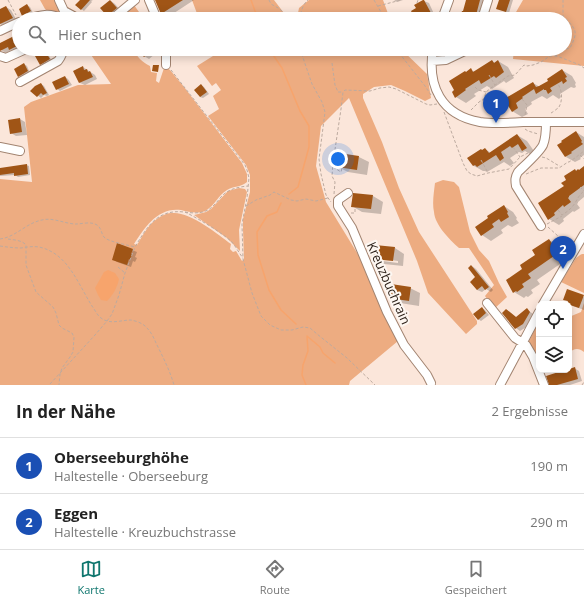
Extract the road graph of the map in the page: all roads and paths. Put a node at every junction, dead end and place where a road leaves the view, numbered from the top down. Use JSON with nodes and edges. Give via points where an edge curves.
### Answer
{"nodes":[{"id":1,"x":8,"y":0,"type":"edge"},
{"id":2,"x":59,"y":0,"type":"edge"},
{"id":3,"x":135,"y":0,"type":"edge"},
{"id":4,"x":149,"y":0,"type":"edge"},
{"id":5,"x":269,"y":0,"type":"edge"},
{"id":6,"x":308,"y":0,"type":"edge"},
{"id":7,"x":374,"y":0,"type":"edge"},
{"id":8,"x":401,"y":0,"type":"edge"},
{"id":9,"x":418,"y":0,"type":"edge"},
{"id":10,"x":449,"y":0,"type":"edge"},
{"id":11,"x":488,"y":0,"type":"edge"},
{"id":12,"x":563,"y":0,"type":"edge"},
{"id":13,"x":396,"y":1,"type":"edge"},
{"id":14,"x":417,"y":3,"type":"dead end"},
{"id":15,"x":378,"y":6,"type":"junction"},
{"id":16,"x":14,"y":12,"type":"edge"},
{"id":17,"x":66,"y":12,"type":"edge"},
{"id":18,"x":120,"y":12,"type":"edge"},
{"id":19,"x":154,"y":12,"type":"edge"},
{"id":20,"x":282,"y":12,"type":"edge"},
{"id":21,"x":301,"y":12,"type":"edge"},
{"id":22,"x":381,"y":12,"type":"edge"},
{"id":23,"x":445,"y":12,"type":"edge"},
{"id":24,"x":484,"y":12,"type":"edge"},
{"id":25,"x":563,"y":12,"type":"edge"},
{"id":26,"x":12,"y":23,"type":"edge"},
{"id":27,"x":572,"y":25,"type":"edge"},
{"id":28,"x":0,"y":31,"type":"edge"},
{"id":29,"x":572,"y":44,"type":"edge"},
{"id":30,"x":12,"y":55,"type":"edge"},
{"id":31,"x":0,"y":56,"type":"edge"},
{"id":32,"x":61,"y":56,"type":"edge"},
{"id":33,"x":166,"y":56,"type":"edge"},
{"id":34,"x":302,"y":56,"type":"edge"},
{"id":35,"x":401,"y":56,"type":"edge"},
{"id":36,"x":433,"y":56,"type":"edge"},
{"id":37,"x":454,"y":56,"type":"edge"},
{"id":38,"x":557,"y":56,"type":"joint"},
{"id":39,"x":432,"y":61,"type":"junction"},
{"id":40,"x":332,"y":63,"type":"dead end"},
{"id":41,"x":166,"y":66,"type":"joint"},
{"id":42,"x":584,"y":68,"type":"edge"},
{"id":43,"x":489,"y":75,"type":"dead end"},
{"id":44,"x":20,"y":82,"type":"dead end"},
{"id":45,"x":558,"y":84,"type":"dead end"},
{"id":46,"x":496,"y":86,"type":"junction"},
{"id":47,"x":475,"y":87,"type":"dead end"},
{"id":48,"x":343,"y":92,"type":"junction"},
{"id":49,"x":486,"y":92,"type":"junction"},
{"id":50,"x":432,"y":98,"type":"dead end"},
{"id":51,"x":522,"y":99,"type":"dead end"},
{"id":52,"x":436,"y":102,"type":"dead end"},
{"id":53,"x":441,"y":109,"type":"dead end"},
{"id":54,"x":471,"y":110,"type":"dead end"},
{"id":55,"x":551,"y":114,"type":"dead end"},
{"id":56,"x":526,"y":122,"type":"junction"},
{"id":57,"x":546,"y":122,"type":"junction"},
{"id":58,"x":584,"y":122,"type":"edge"},
{"id":59,"x":540,"y":135,"type":"dead end"},
{"id":60,"x":0,"y":147,"type":"edge"},
{"id":61,"x":513,"y":148,"type":"dead end"},
{"id":62,"x":20,"y":151,"type":"dead end"},
{"id":63,"x":532,"y":151,"type":"dead end"},
{"id":64,"x":584,"y":151,"type":"edge"},
{"id":65,"x":580,"y":154,"type":"junction"},
{"id":66,"x":520,"y":157,"type":"junction"},
{"id":67,"x":540,"y":157,"type":"dead end"},
{"id":68,"x":584,"y":159,"type":"edge"},
{"id":69,"x":480,"y":160,"type":"dead end"},
{"id":70,"x":561,"y":166,"type":"junction"},
{"id":71,"x":332,"y":167,"type":"junction"},
{"id":72,"x":342,"y":168,"type":"dead end"},
{"id":73,"x":488,"y":172,"type":"junction"},
{"id":74,"x":525,"y":175,"type":"dead end"},
{"id":75,"x":248,"y":186,"type":"junction"},
{"id":76,"x":580,"y":187,"type":"dead end"},
{"id":77,"x":584,"y":191,"type":"edge"},
{"id":78,"x":348,"y":193,"type":"dead end"},
{"id":79,"x":328,"y":198,"type":"junction"},
{"id":80,"x":335,"y":203,"type":"junction"},
{"id":81,"x":245,"y":207,"type":"junction"},
{"id":82,"x":355,"y":207,"type":"dead end"},
{"id":83,"x":558,"y":210,"type":"dead end"},
{"id":84,"x":184,"y":212,"type":"junction"},
{"id":85,"x":351,"y":213,"type":"dead end"},
{"id":86,"x":562,"y":215,"type":"junction"},
{"id":87,"x":541,"y":226,"type":"dead end"},
{"id":88,"x":7,"y":238,"type":"junction"},
{"id":89,"x":583,"y":238,"type":"edge"},
{"id":90,"x":0,"y":239,"type":"edge"},
{"id":91,"x":0,"y":246,"type":"edge"},
{"id":92,"x":26,"y":247,"type":"junction"},
{"id":93,"x":135,"y":247,"type":"junction"},
{"id":94,"x":571,"y":248,"type":"dead end"},
{"id":95,"x":243,"y":259,"type":"junction"},
{"id":96,"x":118,"y":267,"type":"dead end"},
{"id":97,"x":125,"y":274,"type":"junction"},
{"id":98,"x":545,"y":301,"type":"edge"},
{"id":99,"x":487,"y":303,"type":"dead end"},
{"id":100,"x":536,"y":318,"type":"edge"},
{"id":101,"x":107,"y":321,"type":"junction"},
{"id":102,"x":522,"y":343,"type":"junction"},
{"id":103,"x":60,"y":374,"type":"junction"},
{"id":104,"x":584,"y":382,"type":"edge"},
{"id":105,"x":50,"y":384,"type":"dead end"},
{"id":106,"x":431,"y":384,"type":"edge"},
{"id":107,"x":59,"y":385,"type":"edge"},
{"id":108,"x":174,"y":385,"type":"edge"},
{"id":109,"x":374,"y":385,"type":"edge"},
{"id":110,"x":500,"y":385,"type":"edge"},
{"id":111,"x":544,"y":385,"type":"edge"},
{"id":112,"x":582,"y":385,"type":"edge"}],
"edges":[{"from":1,"to":16,"type":"path"},
{"from":2,"to":17,"type":"street"},
{"from":3,"to":18,"type":"street"},
{"from":4,"to":19,"type":"street"},
{"from":5,"to":20,"type":"path"},
{"from":6,"to":21,"type":"path"},
{"from":7,"to":15,"type":"path"},
{"from":8,"to":13,"type":"path"},
{"from":9,"to":14,"type":"path"},
{"from":10,"to":23,"type":"street"},
{"from":11,"to":24,"type":"street"},
{"from":12,"to":25,"type":"path"},
{"from":13,"to":15,"type":"path"},
{"from":15,"to":22,"type":"path"},
{"from":26,"to":28,"type":"street"},
{"from":27,"to":29,"type":"path","via":[[576,33]]},
{"from":30,"to":31,"type":"street","via":[[6,58]]},
{"from":32,"to":44,"type":"street","via":[[58,61]]},
{"from":33,"to":41,"type":"street"},
{"from":34,"to":79,"type":"path","via":[[325,112],[319,159]]},
{"from":35,"to":50,"type":"path"},
{"from":36,"to":39,"type":"street"},
{"from":37,"to":39,"type":"street","via":[[446,60]]},
{"from":38,"to":42,"type":"path"},
{"from":38,"to":46,"type":"path","via":[[550,56],[533,65],[524,65]]},
{"from":39,"to":56,"type":"street","via":[[437,93],[454,112],[481,122]]},
{"from":40,"to":48,"type":"path","via":[[335,85],[338,92]]},
{"from":41,"to":75,"type":"path","via":[[172,70],[245,165],[249,178]]},
{"from":43,"to":46,"type":"path"},
{"from":45,"to":55,"type":"path","via":[[561,101]]},
{"from":46,"to":49,"type":"path"},
{"from":47,"to":49,"type":"path"},
{"from":48,"to":52,"type":"path","via":[[389,87],[426,104],[439,104]]},
{"from":48,"to":71,"type":"path"},
{"from":49,"to":54,"type":"path","via":[[484,99]]},
{"from":51,"to":56,"type":"path","via":[[526,104]]},
{"from":53,"to":73,"type":"path","via":[[465,168],[477,176]]},
{"from":56,"to":57,"type":"street"},
{"from":56,"to":59,"type":"path","via":[[526,130]]},
{"from":57,"to":58,"type":"street"},
{"from":57,"to":87,"type":"street","via":[[540,150],[518,172],[515,180],[516,186]]},
{"from":60,"to":62,"type":"street"},
{"from":61,"to":66,"type":"path"},
{"from":63,"to":66,"type":"path"},
{"from":64,"to":65,"type":"path"},
{"from":65,"to":68,"type":"path"},
{"from":65,"to":70,"type":"path"},
{"from":66,"to":73,"type":"path","via":[[509,169]]},
{"from":67,"to":70,"type":"path"},
{"from":69,"to":73,"type":"path"},
{"from":70,"to":74,"type":"path","via":[[541,168]]},
{"from":71,"to":72,"type":"path","via":[[341,172]]},
{"from":71,"to":80,"type":"path"},
{"from":75,"to":81,"type":"path"},
{"from":75,"to":84,"type":"path","via":[[228,191],[207,211]]},
{"from":76,"to":77,"type":"path"},
{"from":77,"to":86,"type":"path"},
{"from":78,"to":80,"type":"street"},
{"from":79,"to":80,"type":"path"},
{"from":79,"to":81,"type":"path","via":[[297,201],[274,192]]},
{"from":80,"to":106,"type":"street","name":"Kreuzbuchrain","via":[[352,228],[387,312],[404,345]]},
{"from":81,"to":95,"type":"path","via":[[242,224]]},
{"from":82,"to":85,"type":"path","via":[[355,213]]},
{"from":83,"to":86,"type":"path"},
{"from":84,"to":93,"type":"path","via":[[171,212],[156,218]]},
{"from":84,"to":95,"type":"path","via":[[194,216],[231,242]]},
{"from":86,"to":94,"type":"path","via":[[547,225]]},
{"from":88,"to":90,"type":"path"},
{"from":88,"to":92,"type":"path","via":[[22,241]]},
{"from":88,"to":93,"type":"path","via":[[36,222],[49,219],[64,223],[97,225],[106,239]]},
{"from":89,"to":98,"type":"street"},
{"from":91,"to":92,"type":"path"},
{"from":92,"to":101,"type":"path","via":[[48,250],[69,266],[99,316]]},
{"from":92,"to":103,"type":"path","via":[[26,265],[36,292],[53,307],[59,325],[74,334],[73,352]]},
{"from":93,"to":97,"type":"path"},
{"from":95,"to":109,"type":"path","via":[[255,302],[261,316],[270,325],[281,330],[310,328],[347,358]]},
{"from":96,"to":97,"type":"path"},
{"from":97,"to":101,"type":"path","via":[[120,295]]},
{"from":99,"to":102,"type":"street"},
{"from":100,"to":102,"type":"street"},
{"from":101,"to":103,"type":"path"},
{"from":101,"to":108,"type":"path","via":[[130,320],[147,328],[159,348]]},
{"from":102,"to":110,"type":"street"},
{"from":102,"to":111,"type":"street","via":[[533,357]]},
{"from":103,"to":105,"type":"path"},
{"from":103,"to":107,"type":"path"},
{"from":104,"to":112,"type":"path"}]}
